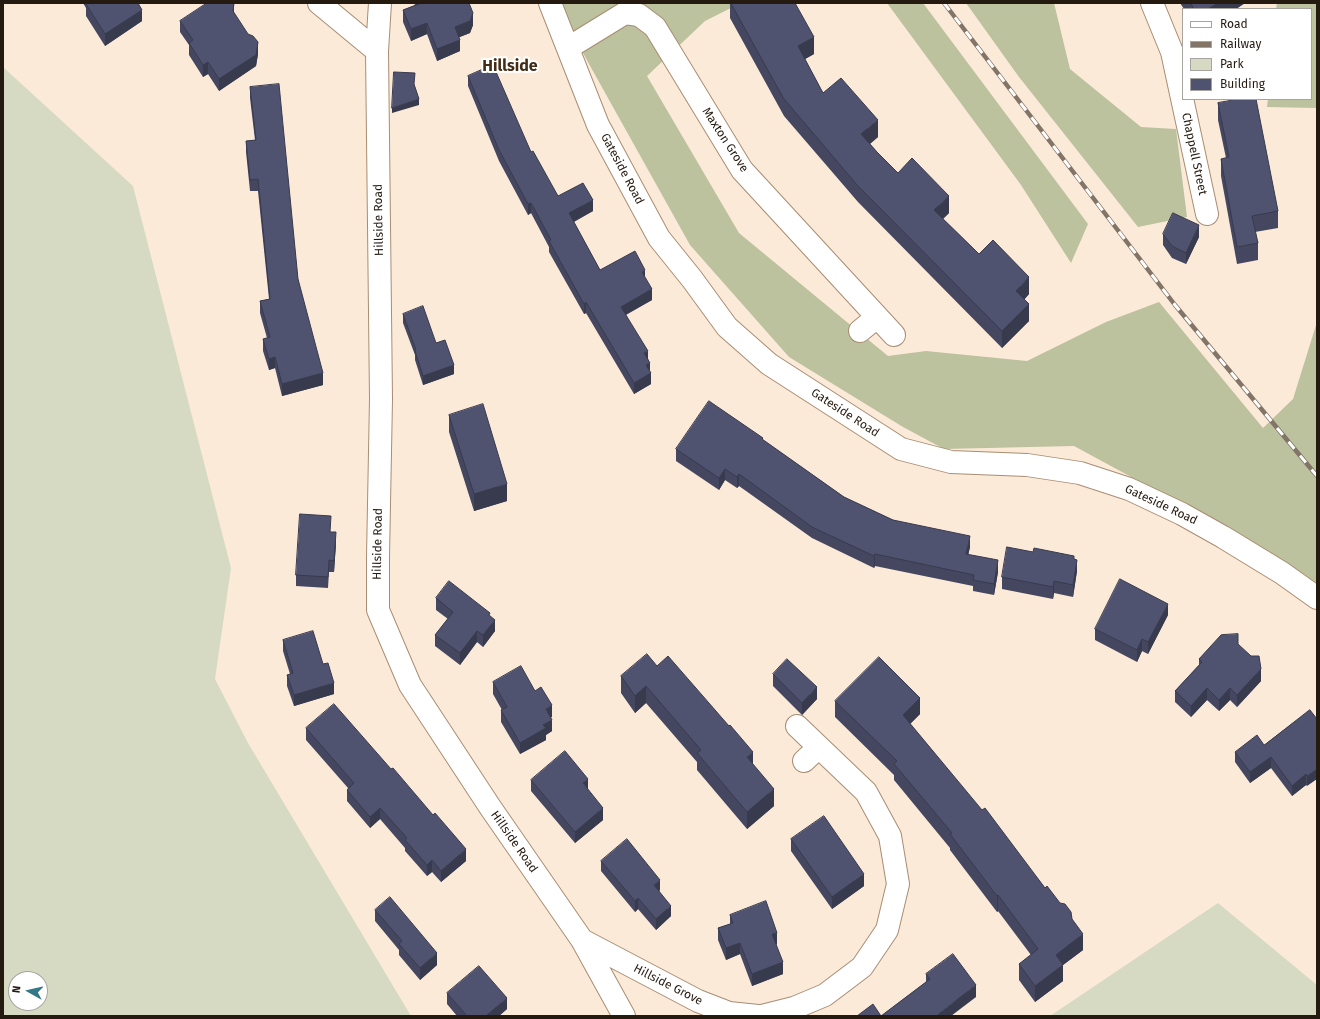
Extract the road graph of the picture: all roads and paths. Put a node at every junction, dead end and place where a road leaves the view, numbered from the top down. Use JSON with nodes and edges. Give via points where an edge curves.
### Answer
{"nodes":[{"id":1,"x":319,"y":3,"type":"edge"},
{"id":2,"x":380,"y":3,"type":"edge"},
{"id":3,"x":550,"y":3,"type":"edge"},
{"id":4,"x":1152,"y":3,"type":"edge"},
{"id":5,"x":568,"y":48,"type":"junction"},
{"id":6,"x":377,"y":51,"type":"junction"},
{"id":7,"x":1182,"y":98,"type":"edge"},
{"id":8,"x":1182,"y":100,"type":"edge"},
{"id":9,"x":1207,"y":214,"type":"dead end"},
{"id":10,"x":877,"y":317,"type":"junction"},
{"id":11,"x":860,"y":332,"type":"dead end"},
{"id":12,"x":894,"y":336,"type":"dead end"},
{"id":13,"x":1317,"y":598,"type":"edge"},
{"id":14,"x":798,"y":726,"type":"dead end"},
{"id":15,"x":582,"y":940,"type":"junction"},
{"id":16,"x":624,"y":1016,"type":"edge"},
{"id":17,"x":758,"y":1016,"type":"edge"},
{"id":18,"x":762,"y":1016,"type":"edge"}],
"edges":[{"from":1,"to":6,"type":"street"},
{"from":2,"to":6,"type":"street","name":"Hillside Road"},
{"from":3,"to":5,"type":"street","name":"Gateside Road"},
{"from":4,"to":7,"type":"street","name":"Chappell Street","via":[[1172,52]]},
{"from":5,"to":10,"type":"street","name":"Maxton Grove","via":[[625,13],[639,15],[655,27],[742,170]]},
{"from":5,"to":13,"type":"street","name":"Gateside Road","via":[[598,125],[659,238],[727,327],[770,364],[901,449],[951,462],[1028,465],[1080,473],[1129,489],[1223,537]]},
{"from":6,"to":15,"type":"street","name":"Hillside Road","via":[[381,398],[378,610],[410,685]]},
{"from":8,"to":9,"type":"street","name":"Chappell Street"},
{"from":10,"to":11,"type":"street"},
{"from":10,"to":12,"type":"street","name":"Maxton Grove"},
{"from":14,"to":18,"type":"street","via":[[811,754],[866,792],[890,836],[898,884],[887,930],[862,967],[825,995],[794,1008]]},
{"from":15,"to":16,"type":"street","name":"Hillside Road"},
{"from":15,"to":17,"type":"street","name":"Hillside Grove","via":[[698,1001],[729,1013]]}]}
